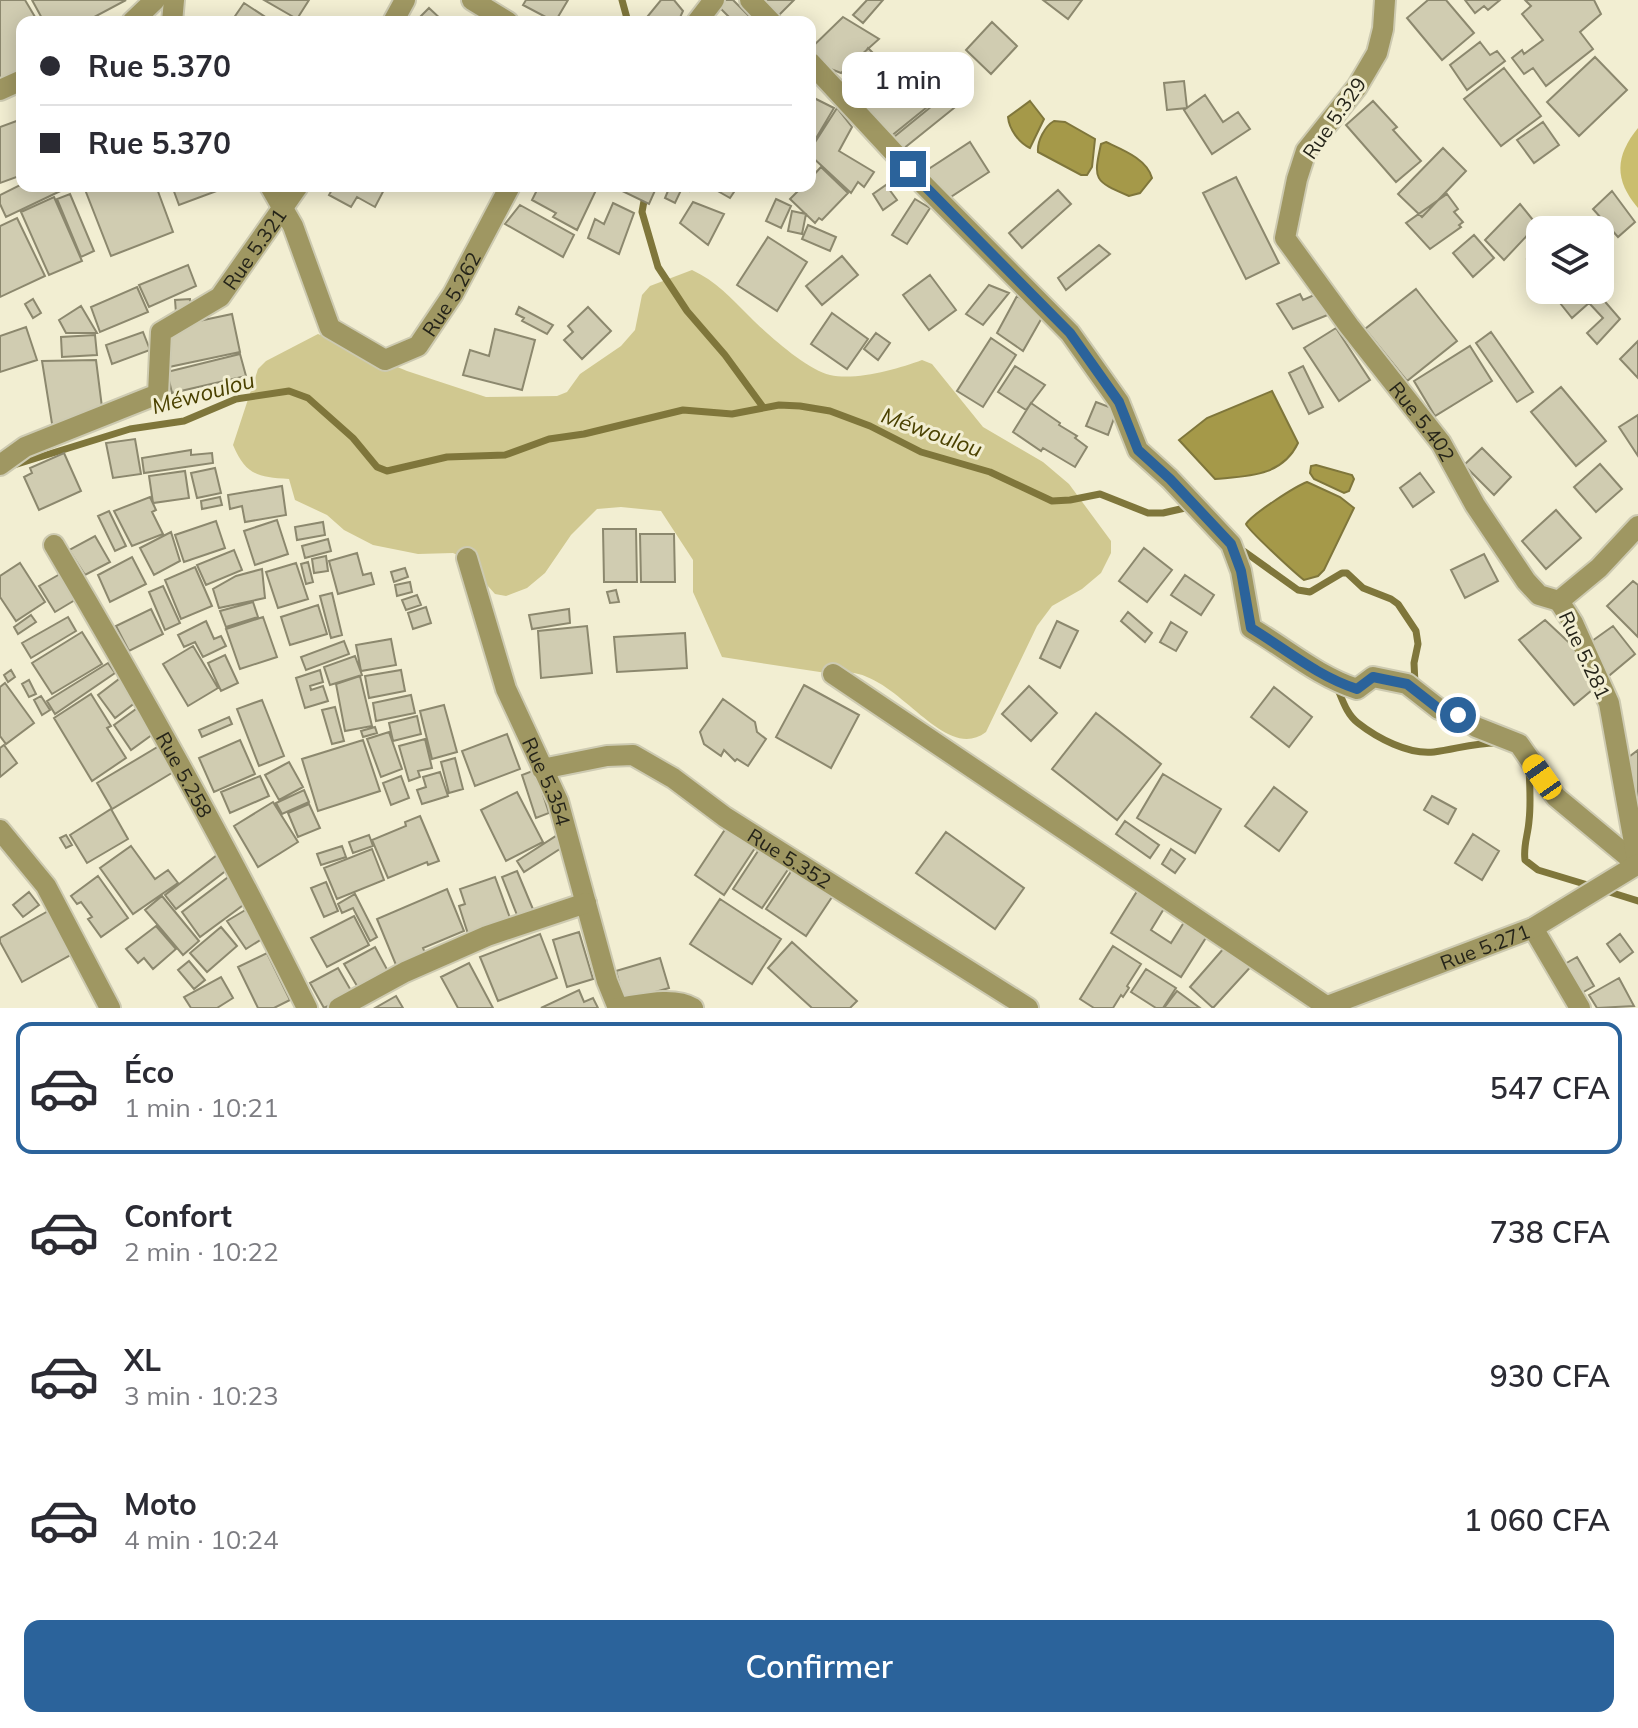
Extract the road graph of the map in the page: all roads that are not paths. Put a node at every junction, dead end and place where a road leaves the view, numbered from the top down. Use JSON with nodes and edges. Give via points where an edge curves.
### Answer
{"nodes":[{"id":1,"x":155,"y":0,"type":"edge"},
{"id":2,"x":472,"y":0,"type":"edge"},
{"id":3,"x":714,"y":0,"type":"edge"},
{"id":4,"x":750,"y":0,"type":"edge"},
{"id":5,"x":1385,"y":0,"type":"edge"},
{"id":6,"x":138,"y":16,"type":"edge"},
{"id":7,"x":498,"y":16,"type":"edge"},
{"id":8,"x":702,"y":16,"type":"edge"},
{"id":9,"x":765,"y":16,"type":"edge"},
{"id":10,"x":816,"y":68,"type":"edge"},
{"id":11,"x":274,"y":192,"type":"edge"},
{"id":12,"x":294,"y":192,"type":"edge"},
{"id":13,"x":507,"y":192,"type":"edge"},
{"id":14,"x":283,"y":208,"type":"junction"},
{"id":15,"x":1285,"y":238,"type":"joint"},
{"id":16,"x":0,"y":465,"type":"edge"},
{"id":17,"x":1638,"y":526,"type":"edge"},
{"id":18,"x":54,"y":545,"type":"dead end"},
{"id":19,"x":467,"y":558,"type":"dead end"},
{"id":20,"x":1559,"y":601,"type":"junction"},
{"id":21,"x":833,"y":674,"type":"dead end"},
{"id":22,"x":542,"y":769,"type":"junction"},
{"id":23,"x":0,"y":830,"type":"edge"},
{"id":24,"x":1638,"y":864,"type":"edge"},
{"id":25,"x":586,"y":903,"type":"junction"},
{"id":26,"x":1533,"y":928,"type":"junction"},
{"id":27,"x":1326,"y":1007,"type":"edge"},
{"id":28,"x":110,"y":1008,"type":"edge"},
{"id":29,"x":307,"y":1008,"type":"edge"},
{"id":30,"x":339,"y":1008,"type":"edge"},
{"id":31,"x":618,"y":1008,"type":"edge"},
{"id":32,"x":693,"y":1008,"type":"edge"},
{"id":33,"x":1028,"y":1008,"type":"edge"},
{"id":34,"x":1580,"y":1008,"type":"edge"}],
"edges":[{"from":1,"to":6,"type":"street"},
{"from":2,"to":7,"type":"street"},
{"from":3,"to":8,"type":"street"},
{"from":4,"to":9,"type":"street"},
{"from":5,"to":15,"type":"street","name":"Rue 5.329","via":[[1377,53],[1306,151]]},
{"from":10,"to":24,"type":"street","via":[[1070,333],[1119,402],[1138,450],[1231,544],[1251,628],[1341,684],[1357,689],[1373,677],[1407,684],[1439,709],[1519,744],[1556,797]]},
{"from":11,"to":14,"type":"street","name":"Rue 5.262"},
{"from":12,"to":14,"type":"street","name":"Rue 5.321"},
{"from":13,"to":14,"type":"street","name":"Rue 5.262","via":[[453,294],[418,346],[385,360],[330,328]]},
{"from":14,"to":16,"type":"street","name":"Rue 5.321","via":[[220,297],[161,332],[158,394],[25,447]]},
{"from":15,"to":20,"type":"street","name":"Rue 5.402","via":[[1441,443],[1526,581],[1539,595]]},
{"from":17,"to":20,"type":"street","name":"Rue 5.281"},
{"from":18,"to":29,"type":"street","name":"Rue 5.258","via":[[211,818]]},
{"from":19,"to":22,"type":"street","name":"Rue 5.354","via":[[506,689]]},
{"from":20,"to":24,"type":"street","name":"Rue 5.281","via":[[1609,703]]},
{"from":21,"to":27,"type":"street"},
{"from":22,"to":25,"type":"street","name":"Rue 5.354","via":[[558,801]]},
{"from":22,"to":33,"type":"street","name":"Rue 5.352","via":[[633,755]]},
{"from":23,"to":28,"type":"street","via":[[46,886]]},
{"from":24,"to":26,"type":"street","name":"Rue 5.271"},
{"from":25,"to":30,"type":"street","via":[[459,948]]},
{"from":25,"to":31,"type":"street","name":"Rue 5.354"},
{"from":26,"to":27,"type":"street","name":"Rue 5.271"},
{"from":26,"to":34,"type":"street"},
{"from":31,"to":32,"type":"street","via":[[660,1003]]}]}
